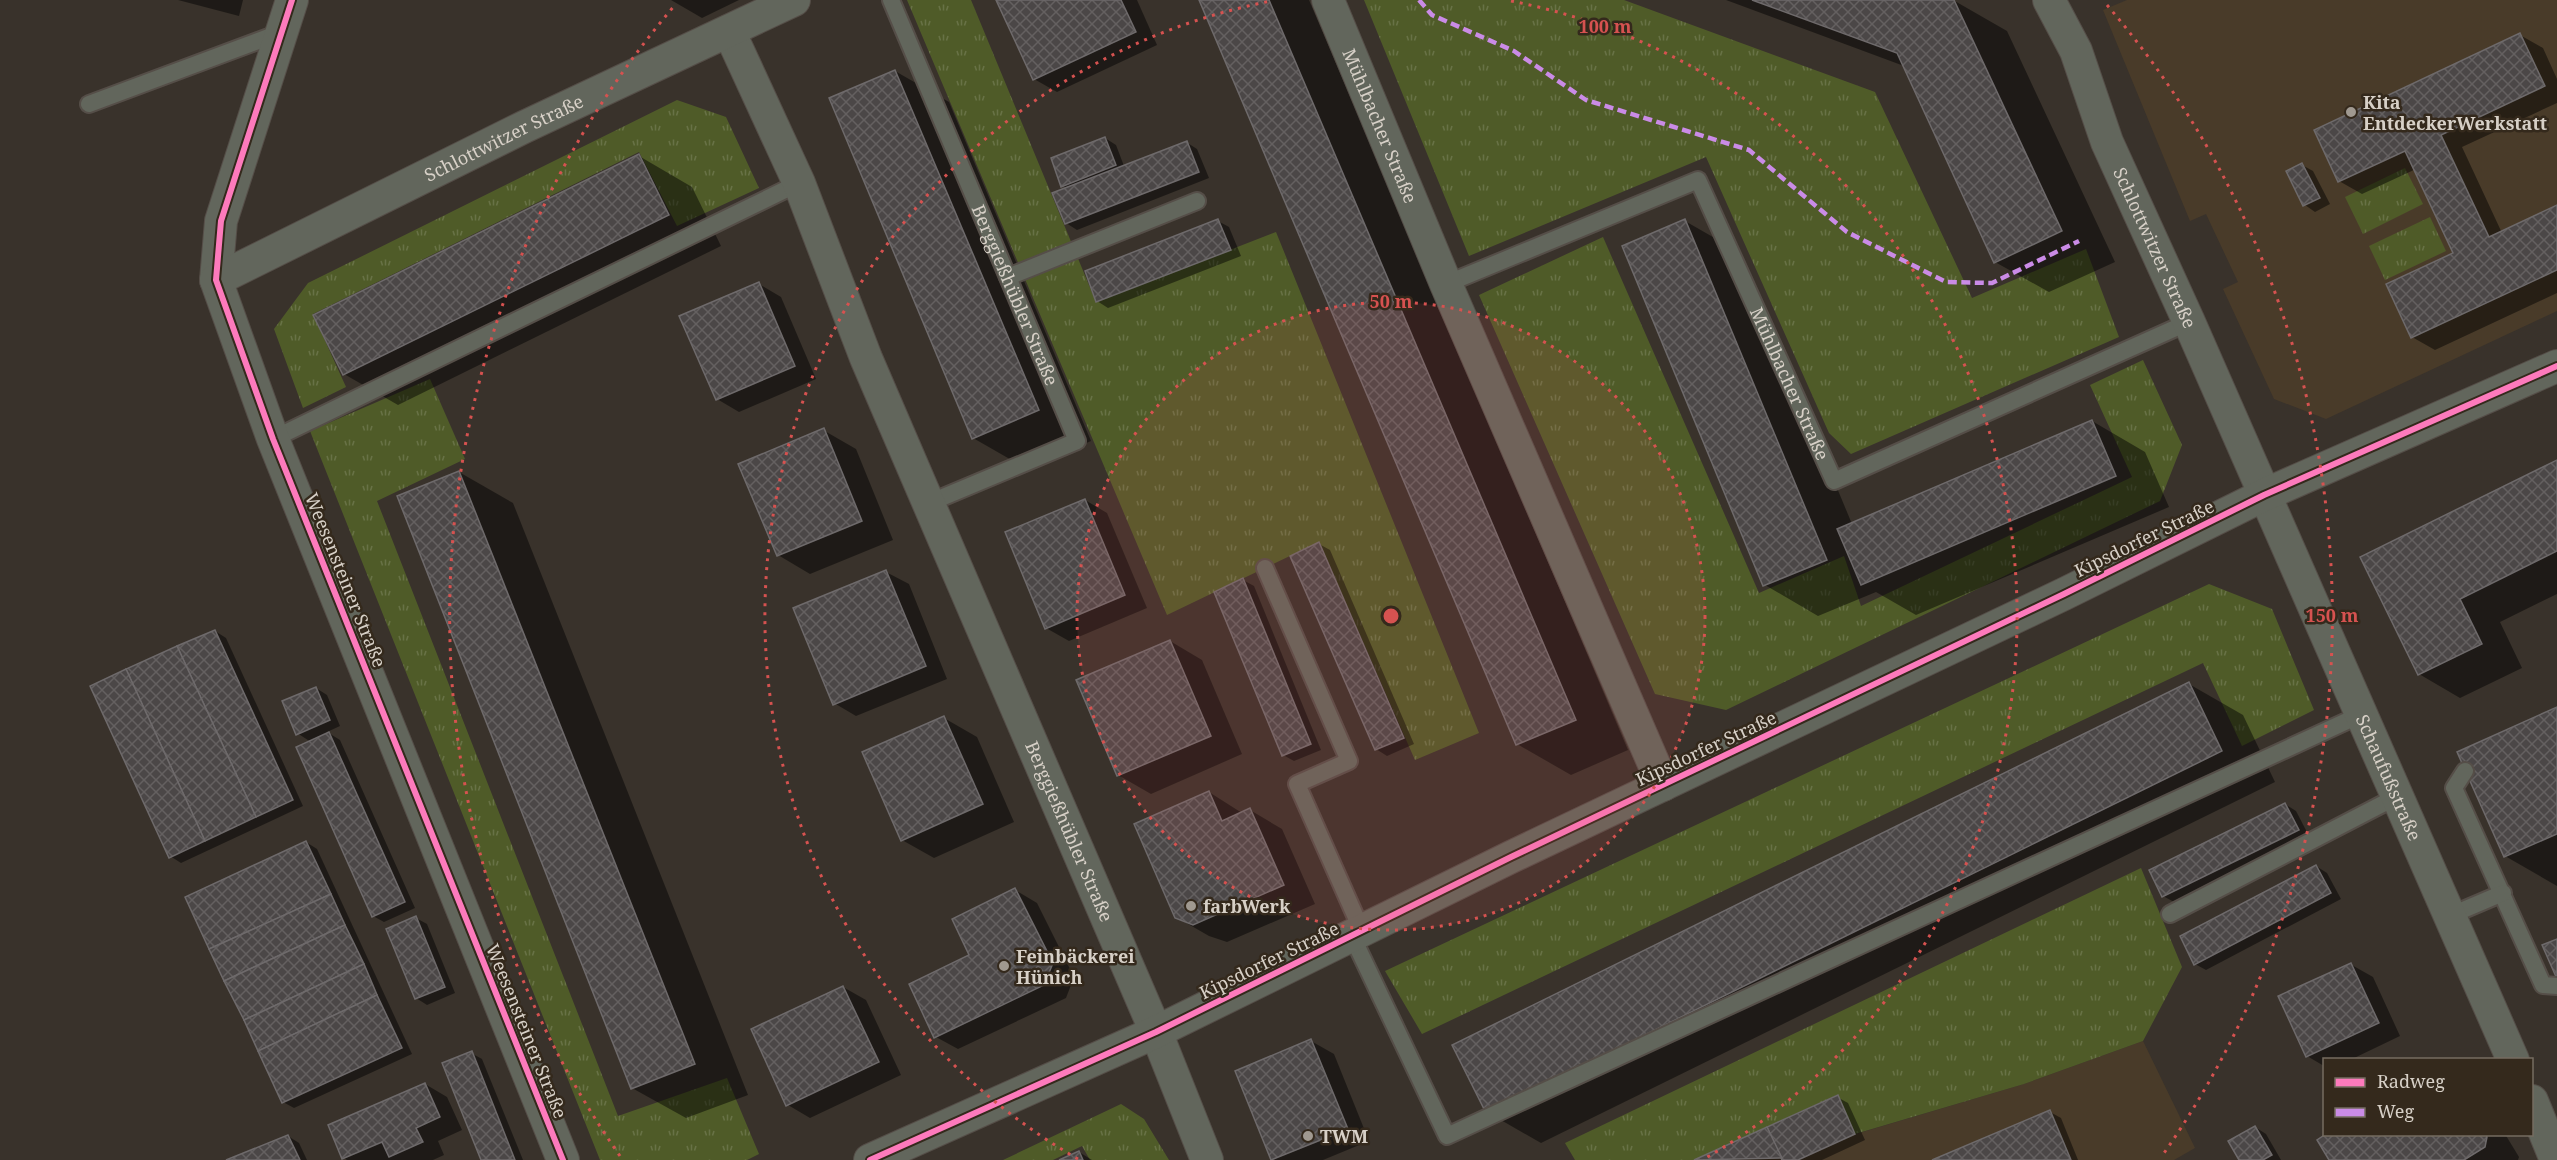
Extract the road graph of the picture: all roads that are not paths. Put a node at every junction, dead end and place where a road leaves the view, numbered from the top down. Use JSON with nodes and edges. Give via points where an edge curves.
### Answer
{"nodes":[{"id":1,"x":292,"y":0,"type":"edge"},
{"id":2,"x":794,"y":0,"type":"edge"},
{"id":3,"x":891,"y":0,"type":"edge"},
{"id":4,"x":1328,"y":0,"type":"edge"},
{"id":5,"x":2050,"y":0,"type":"edge"},
{"id":6,"x":729,"y":31,"type":"junction"},
{"id":7,"x":282,"y":32,"type":"junction"},
{"id":8,"x":88,"y":104,"type":"dead end"},
{"id":9,"x":799,"y":183,"type":"junction"},
{"id":10,"x":1197,"y":201,"type":"dead end"},
{"id":11,"x":1008,"y":277,"type":"junction"},
{"id":12,"x":216,"y":280,"type":"junction"},
{"id":13,"x":1446,"y":284,"type":"junction"},
{"id":14,"x":2189,"y":322,"type":"junction"},
{"id":15,"x":2557,"y":366,"type":"edge"},
{"id":16,"x":273,"y":439,"type":"junction"},
{"id":17,"x":2264,"y":495,"type":"junction"},
{"id":18,"x":929,"y":503,"type":"junction"},
{"id":19,"x":1265,"y":568,"type":"dead end"},
{"id":20,"x":2360,"y":715,"type":"junction"},
{"id":21,"x":2465,"y":771,"type":"dead end"},
{"id":22,"x":1663,"y":785,"type":"junction"},
{"id":23,"x":2396,"y":797,"type":"junction"},
{"id":24,"x":2503,"y":893,"type":"junction"},
{"id":25,"x":2170,"y":914,"type":"dead end"},
{"id":26,"x":2449,"y":916,"type":"junction"},
{"id":27,"x":1357,"y":933,"type":"junction"},
{"id":28,"x":2557,"y":986,"type":"edge"},
{"id":29,"x":1156,"y":1032,"type":"junction"},
{"id":30,"x":2513,"y":1058,"type":"edge"},
{"id":31,"x":2533,"y":1103,"type":"edge"},
{"id":32,"x":563,"y":1160,"type":"edge"},
{"id":33,"x":870,"y":1160,"type":"edge"},
{"id":34,"x":1207,"y":1160,"type":"edge"},
{"id":35,"x":2556,"y":1160,"type":"edge"}],
"edges":[{"from":1,"to":7,"type":"street","name":"Weesensteiner Straße"},
{"from":2,"to":6,"type":"street","name":"Schlottwitzer Straße"},
{"from":3,"to":11,"type":"lane","name":"Berggießhübler Straße"},
{"from":4,"to":13,"type":"street","name":"Mühlbacher Straße"},
{"from":5,"to":14,"type":"street","name":"Schlottwitzer Straße","via":[[2076,51],[2107,142]]},
{"from":6,"to":9,"type":"street","name":"Berggießhübler Straße"},
{"from":6,"to":12,"type":"street","name":"Schlottwitzer Straße","via":[[524,127]]},
{"from":7,"to":8,"type":"lane"},
{"from":7,"to":12,"type":"street","name":"Weesensteiner Straße","via":[[221,221]]},
{"from":9,"to":16,"type":"lane"},
{"from":9,"to":18,"type":"street","name":"Berggießhübler Straße","via":[[866,358]]},
{"from":10,"to":11,"type":"lane"},
{"from":11,"to":18,"type":"lane","name":"Berggießhübler Straße","via":[[1077,441]]},
{"from":12,"to":16,"type":"street","name":"Weesensteiner Straße"},
{"from":13,"to":14,"type":"lane","name":"Mühlbacher Straße","via":[[1698,180],[1834,482]]},
{"from":13,"to":22,"type":"street","name":"Mühlbacher Straße"},
{"from":14,"to":17,"type":"street","name":"Schlottwitzer Straße"},
{"from":15,"to":17,"type":"street","name":"Kipsdorfer Straße"},
{"from":16,"to":32,"type":"street","name":"Weesensteiner Straße"},
{"from":17,"to":20,"type":"street","name":"Schaufußstraße"},
{"from":17,"to":22,"type":"street","name":"Kipsdorfer Straße"},
{"from":18,"to":29,"type":"street","name":"Berggießhübler Straße"},
{"from":19,"to":27,"type":"lane","via":[[1348,761],[1297,784]]},
{"from":20,"to":23,"type":"street","name":"Schaufußstraße"},
{"from":20,"to":27,"type":"lane","name":"Kipsdorfer Straße","via":[[1448,1136]]},
{"from":21,"to":24,"type":"lane","via":[[2454,788]]},
{"from":22,"to":27,"type":"street","name":"Kipsdorfer Straße"},
{"from":23,"to":25,"type":"lane"},
{"from":23,"to":26,"type":"street","name":"Schaufußstraße"},
{"from":24,"to":26,"type":"lane"},
{"from":24,"to":28,"type":"lane","via":[[2543,985]]},
{"from":26,"to":30,"type":"street","name":"Schaufußstraße"},
{"from":27,"to":29,"type":"street","name":"Kipsdorfer Straße"},
{"from":29,"to":33,"type":"street","name":"Kipsdorfer Straße"},
{"from":29,"to":34,"type":"street","name":"Berggießhübler Straße"},
{"from":31,"to":35,"type":"street"}]}
